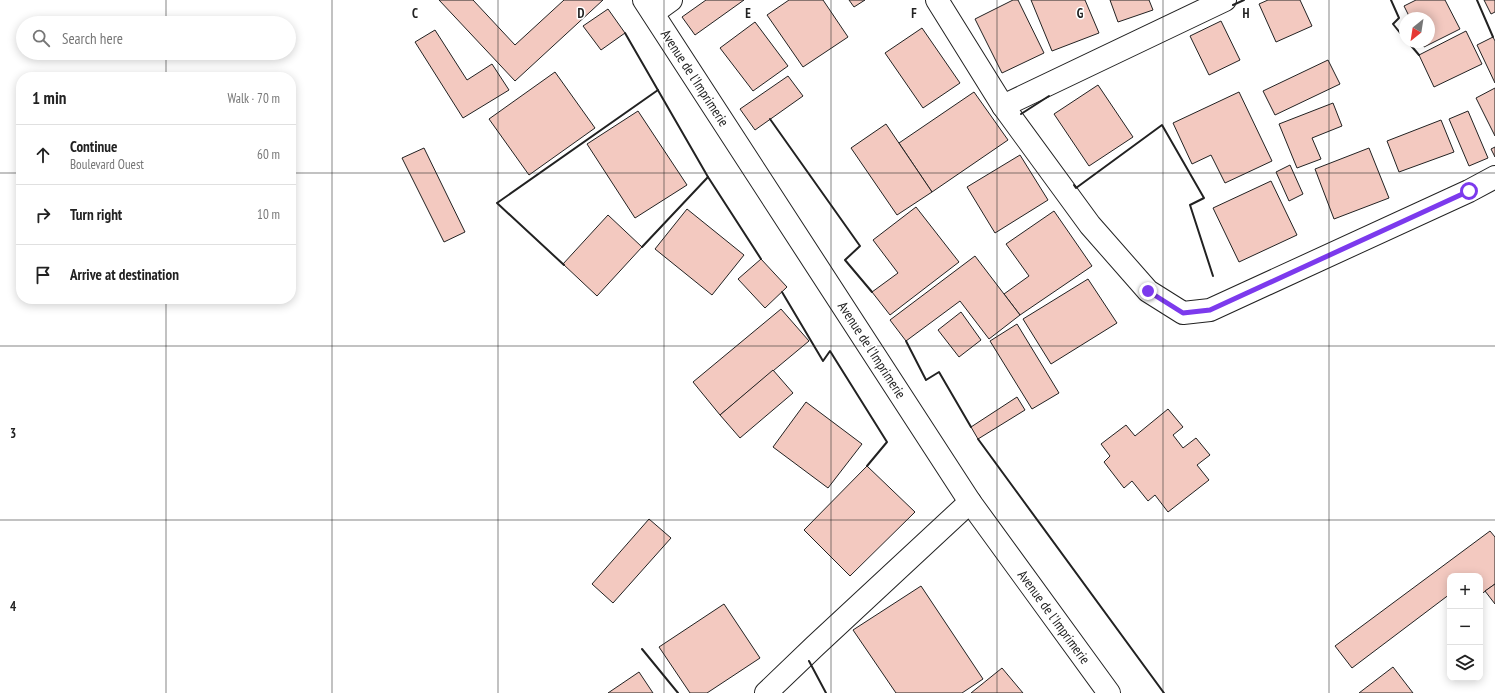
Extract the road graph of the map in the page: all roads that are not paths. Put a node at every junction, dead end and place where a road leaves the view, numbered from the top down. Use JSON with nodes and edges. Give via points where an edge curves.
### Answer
{"nodes":[{"id":1,"x":672,"y":0,"type":"edge"},
{"id":2,"x":937,"y":0,"type":"edge"},
{"id":3,"x":1225,"y":0,"type":"edge"},
{"id":4,"x":648,"y":7,"type":"edge"},
{"id":5,"x":1004,"y":106,"type":"junction"},
{"id":6,"x":1495,"y":177,"type":"edge"},
{"id":7,"x":970,"y":502,"type":"junction"},
{"id":8,"x":766,"y":693,"type":"edge"},
{"id":9,"x":1109,"y":693,"type":"edge"}],
"edges":[{"from":1,"to":4,"type":"street"},
{"from":2,"to":5,"type":"street"},
{"from":3,"to":5,"type":"street"},
{"from":4,"to":7,"type":"street","name":"Avenue de l'Imprimerie"},
{"from":5,"to":6,"type":"street","via":[[1090,225],[1148,291],[1183,313],[1210,310]]},
{"from":7,"to":8,"type":"street"},
{"from":7,"to":9,"type":"street","name":"Avenue de l'Imprimerie"}]}
